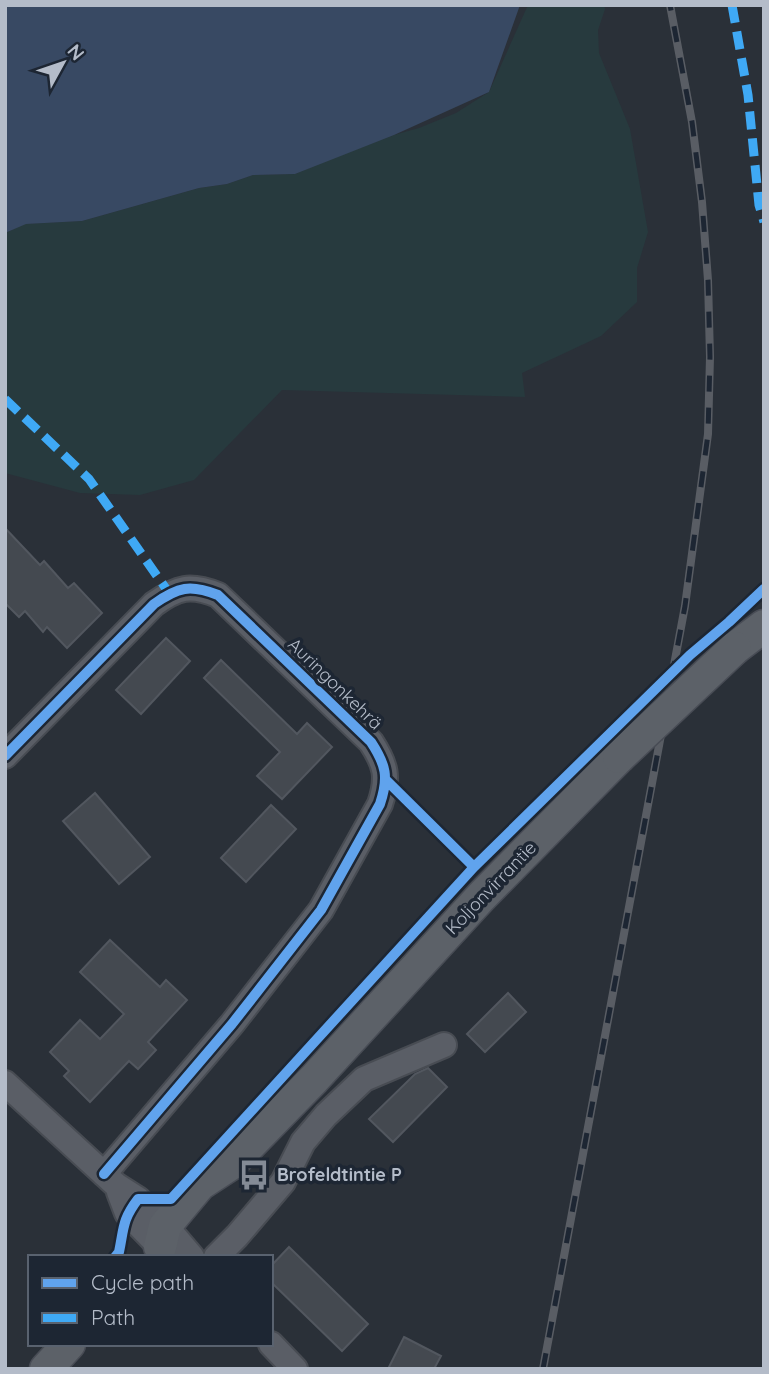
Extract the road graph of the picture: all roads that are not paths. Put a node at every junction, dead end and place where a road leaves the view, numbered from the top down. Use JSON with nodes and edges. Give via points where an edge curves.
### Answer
{"nodes":[{"id":1,"x":764,"y":626,"type":"edge"},
{"id":2,"x":5,"y":756,"type":"edge"},
{"id":3,"x":444,"y":1045,"type":"dead end"},
{"id":4,"x":9,"y":1095,"type":"edge"},
{"id":5,"x":110,"y":1179,"type":"junction"},
{"id":6,"x":169,"y":1245,"type":"edge"},
{"id":7,"x":218,"y":1255,"type":"edge"},
{"id":8,"x":67,"y":1346,"type":"edge"},
{"id":9,"x":273,"y":1346,"type":"edge"},
{"id":10,"x":46,"y":1369,"type":"edge"},
{"id":11,"x":295,"y":1369,"type":"edge"}],
"edges":[{"from":1,"to":6,"type":"main road","name":"Koljonvirrantie","bridge":true,"via":[[683,695],[481,897],[232,1163],[213,1196]]},
{"from":2,"to":5,"type":"street","name":"Auringonkehrä","via":[[154,604],[169,593],[202,589],[218,595],[371,742],[386,774],[380,804],[321,910]]},
{"from":3,"to":7,"type":"street","via":[[364,1079],[303,1142],[283,1182]]},
{"from":4,"to":5,"type":"street"},
{"from":5,"to":6,"type":"street","via":[[127,1213]]},
{"from":8,"to":10,"type":"main road"},
{"from":9,"to":11,"type":"street"}]}
